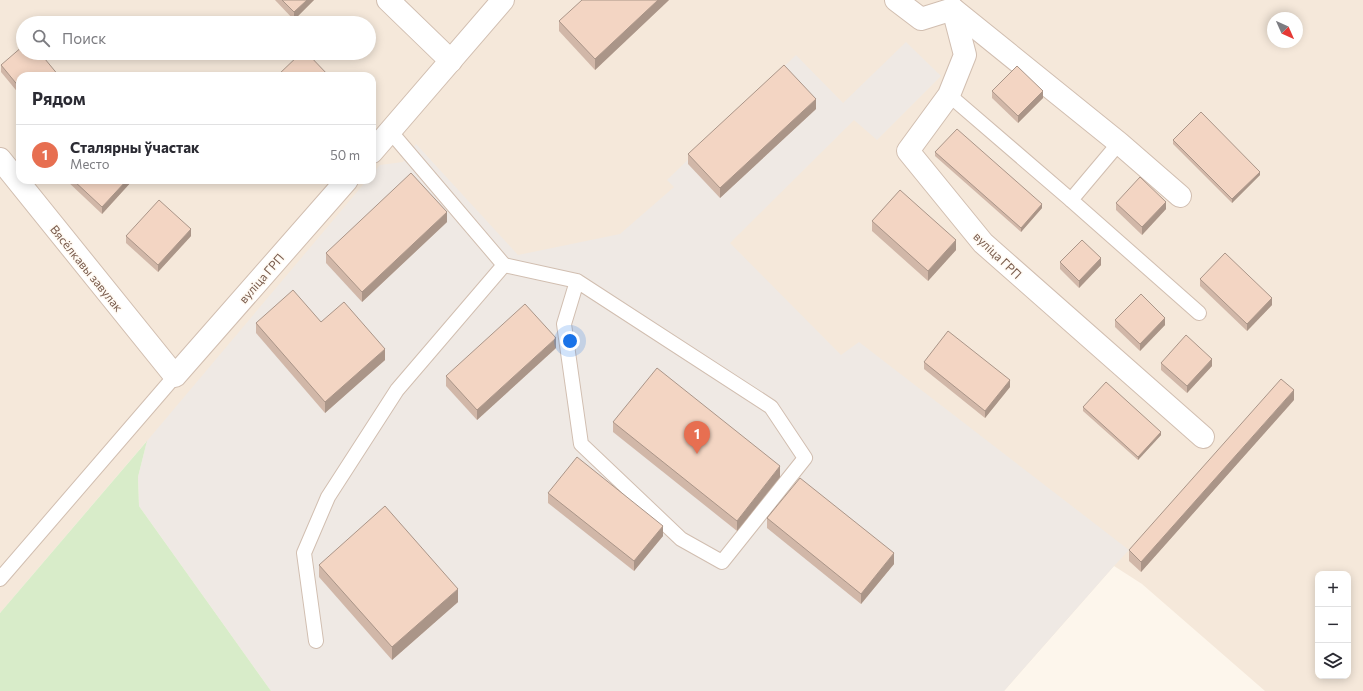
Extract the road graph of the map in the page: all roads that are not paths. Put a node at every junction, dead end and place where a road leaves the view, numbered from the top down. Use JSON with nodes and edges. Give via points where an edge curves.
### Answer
{"nodes":[{"id":1,"x":388,"y":0,"type":"edge"},
{"id":2,"x":503,"y":0,"type":"edge"},
{"id":3,"x":896,"y":0,"type":"edge"},
{"id":4,"x":953,"y":8,"type":"junction"},
{"id":5,"x":451,"y":61,"type":"junction"},
{"id":6,"x":949,"y":95,"type":"junction"},
{"id":7,"x":390,"y":131,"type":"junction"},
{"id":8,"x":1119,"y":143,"type":"junction"},
{"id":9,"x":376,"y":147,"type":"edge"},
{"id":10,"x":0,"y":159,"type":"edge"},
{"id":11,"x":16,"y":179,"type":"edge"},
{"id":12,"x":20,"y":184,"type":"edge"},
{"id":13,"x":343,"y":184,"type":"edge"},
{"id":14,"x":1180,"y":196,"type":"dead end"},
{"id":15,"x":1071,"y":200,"type":"junction"},
{"id":16,"x":504,"y":265,"type":"junction"},
{"id":17,"x":577,"y":281,"type":"junction"},
{"id":18,"x":1199,"y":313,"type":"dead end"},
{"id":19,"x":175,"y":376,"type":"junction"},
{"id":20,"x":1203,"y":438,"type":"dead end"},
{"id":21,"x":0,"y":579,"type":"edge"},
{"id":22,"x":316,"y":641,"type":"dead end"}],
"edges":[{"from":1,"to":5,"type":"street"},
{"from":2,"to":5,"type":"street"},
{"from":3,"to":4,"type":"street","via":[[921,18]]},
{"from":4,"to":6,"type":"street","name":"вуліца ГРП","via":[[965,55]]},
{"from":4,"to":8,"type":"street"},
{"from":5,"to":7,"type":"street"},
{"from":6,"to":15,"type":"lane"},
{"from":6,"to":20,"type":"street","name":"вуліца ГРП","via":[[908,151],[983,243]]},
{"from":7,"to":9,"type":"street"},
{"from":7,"to":16,"type":"lane"},
{"from":8,"to":14,"type":"street"},
{"from":8,"to":15,"type":"lane"},
{"from":10,"to":11,"type":"street","name":"Вясёлкавы завулак"},
{"from":12,"to":19,"type":"street","name":"Вясёлкавы завулак"},
{"from":13,"to":19,"type":"street","name":"вуліца ГРП"},
{"from":15,"to":18,"type":"lane"},
{"from":16,"to":17,"type":"lane"},
{"from":16,"to":22,"type":"lane","via":[[397,390],[328,497],[304,553]]},
{"from":17,"to":17,"type":"lane","via":[[771,407],[805,458],[722,562],[682,539],[581,444],[564,324]]},
{"from":19,"to":21,"type":"lane"}]}
